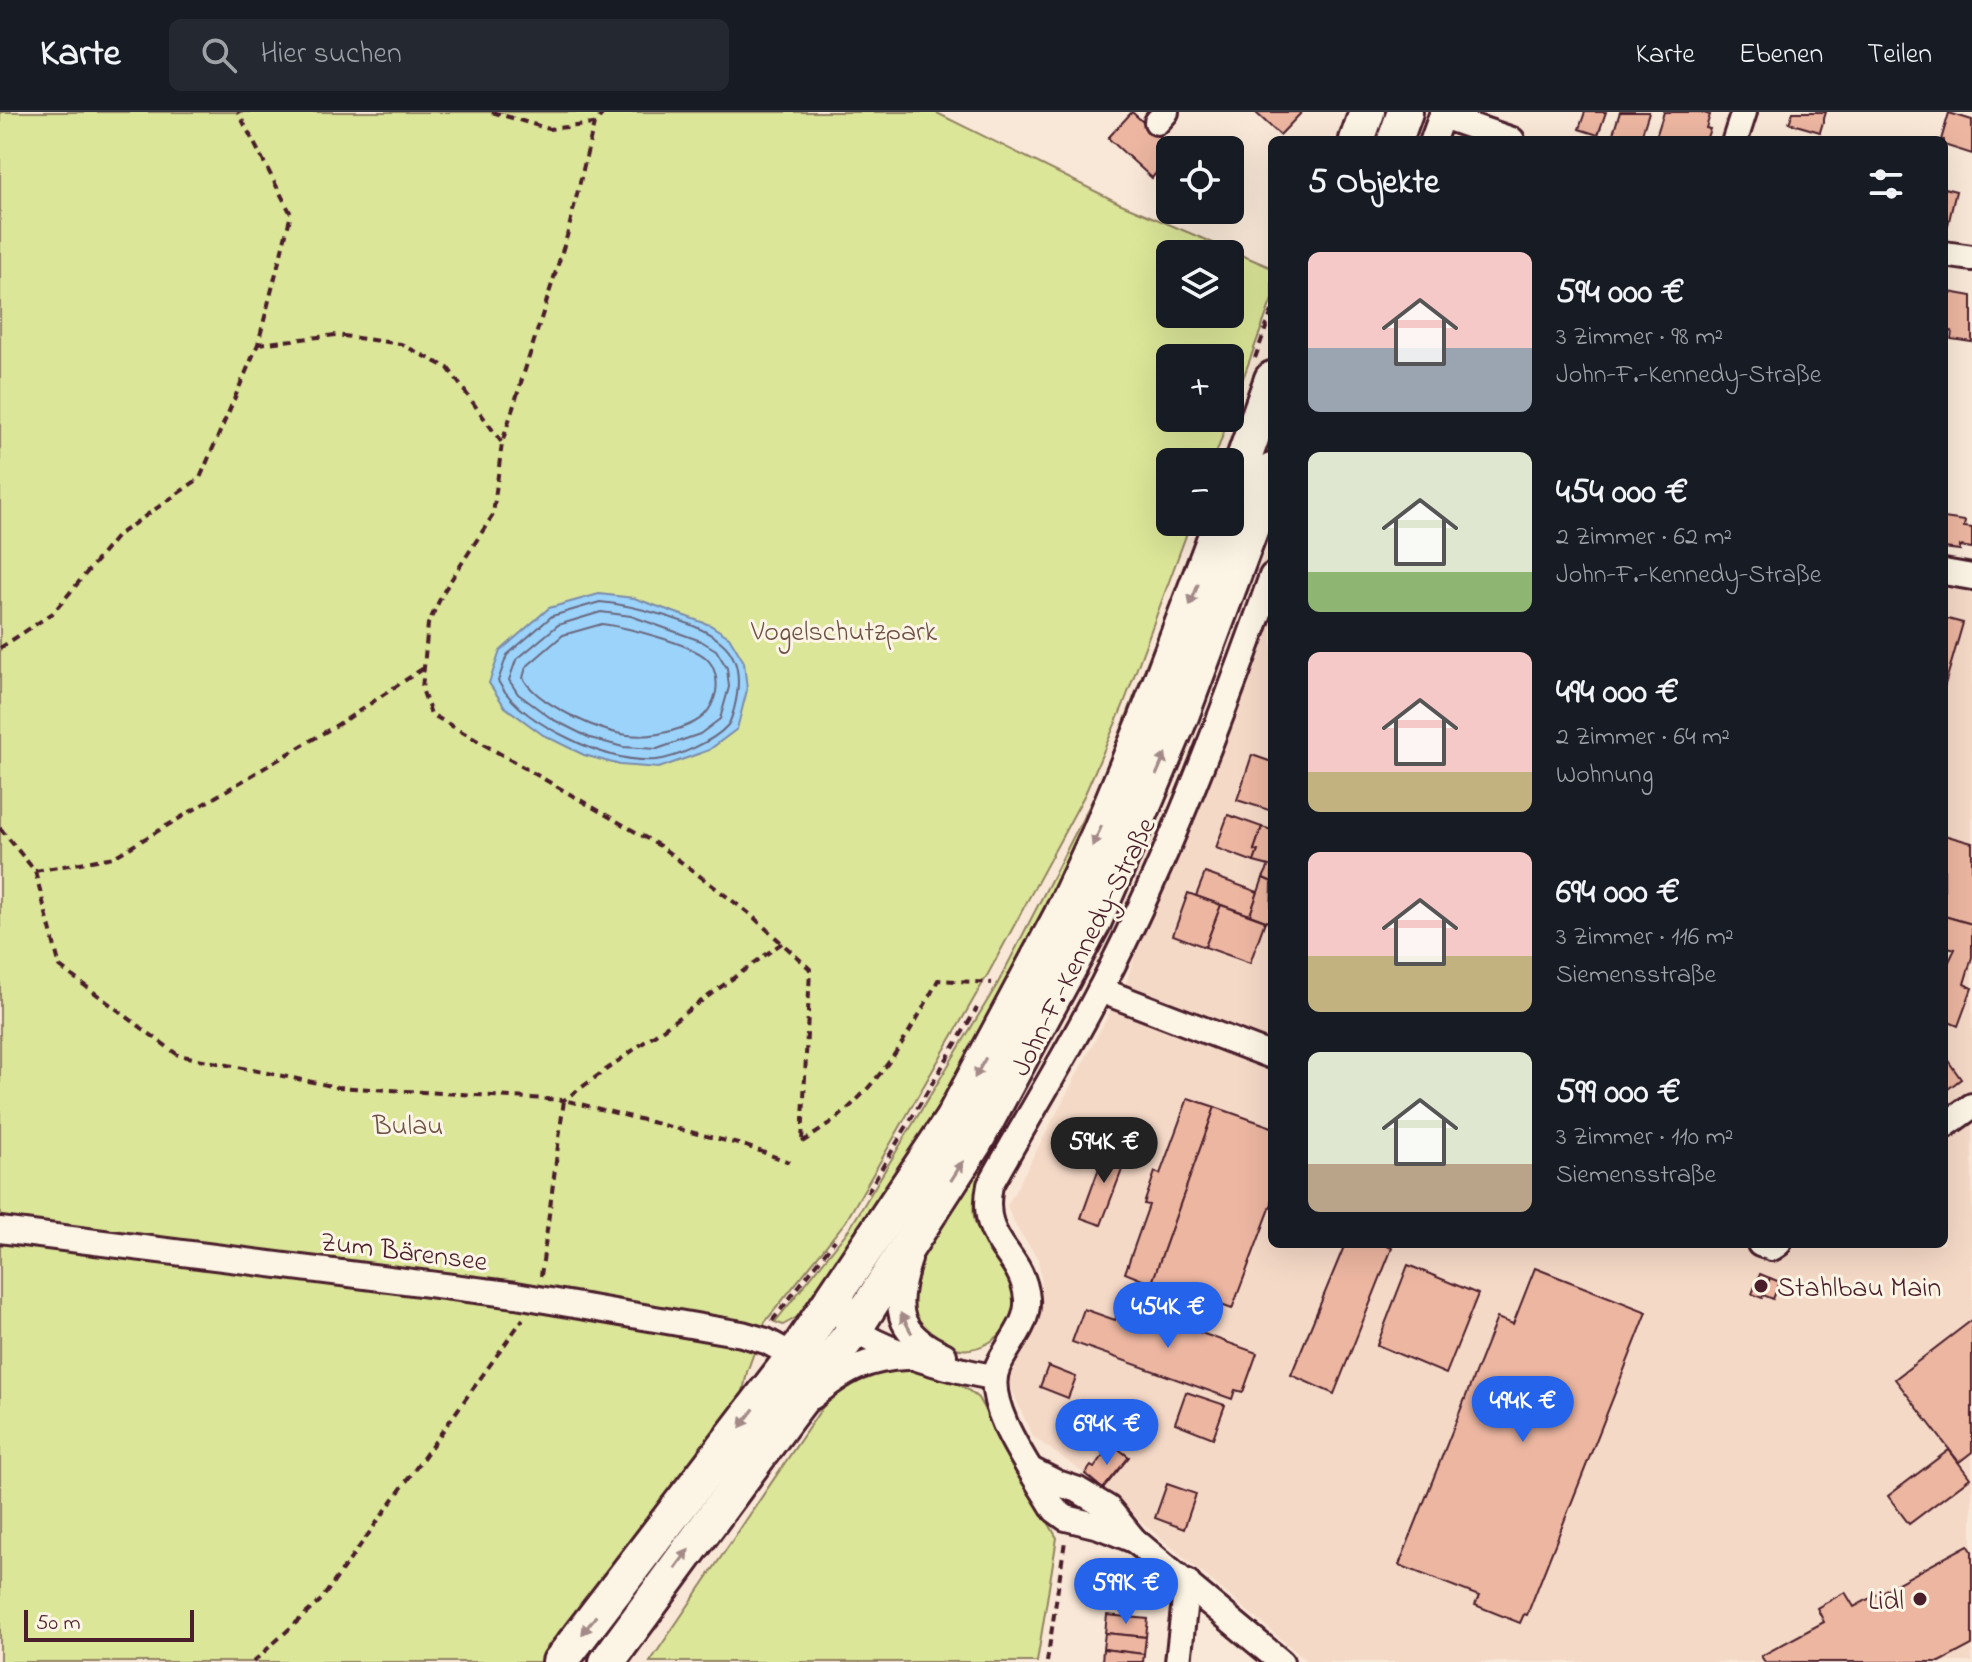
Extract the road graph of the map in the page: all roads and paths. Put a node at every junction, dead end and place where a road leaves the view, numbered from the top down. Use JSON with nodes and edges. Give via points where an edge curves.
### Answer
{"nodes":[{"id":1,"x":238,"y":112,"type":"edge"},
{"id":2,"x":492,"y":112,"type":"edge"},
{"id":3,"x":604,"y":112,"type":"edge"},
{"id":4,"x":1367,"y":112,"type":"edge"},
{"id":5,"x":1405,"y":112,"type":"edge"},
{"id":6,"x":1744,"y":112,"type":"edge"},
{"id":7,"x":1442,"y":114,"type":"edge"},
{"id":8,"x":594,"y":124,"type":"junction"},
{"id":9,"x":1358,"y":136,"type":"edge"},
{"id":10,"x":1396,"y":136,"type":"edge"},
{"id":11,"x":1434,"y":136,"type":"edge"},
{"id":12,"x":1501,"y":136,"type":"edge"},
{"id":13,"x":1736,"y":136,"type":"edge"},
{"id":14,"x":1948,"y":255,"type":"edge"},
{"id":15,"x":1972,"y":258,"type":"edge"},
{"id":16,"x":258,"y":344,"type":"junction"},
{"id":17,"x":1268,"y":390,"type":"edge"},
{"id":18,"x":502,"y":443,"type":"junction"},
{"id":19,"x":1244,"y":458,"type":"edge"},
{"id":20,"x":1268,"y":482,"type":"edge"},
{"id":21,"x":1216,"y":536,"type":"edge"},
{"id":22,"x":1948,"y":573,"type":"edge"},
{"id":23,"x":1972,"y":577,"type":"edge"},
{"id":24,"x":1268,"y":587,"type":"edge"},
{"id":25,"x":0,"y":648,"type":"edge"},
{"id":26,"x":426,"y":667,"type":"junction"},
{"id":27,"x":0,"y":828,"type":"edge"},
{"id":28,"x":35,"y":871,"type":"junction"},
{"id":29,"x":782,"y":943,"type":"junction"},
{"id":30,"x":992,"y":983,"type":"dead end"},
{"id":31,"x":1100,"y":990,"type":"junction"},
{"id":32,"x":984,"y":997,"type":"dead end"},
{"id":33,"x":1268,"y":1054,"type":"edge"},
{"id":34,"x":564,"y":1100,"type":"junction"},
{"id":35,"x":1972,"y":1106,"type":"edge"},
{"id":36,"x":1948,"y":1123,"type":"edge"},
{"id":37,"x":789,"y":1162,"type":"dead end"},
{"id":38,"x":863,"y":1199,"type":"dead end"},
{"id":39,"x":0,"y":1230,"type":"edge"},
{"id":40,"x":838,"y":1237,"type":"dead end"},
{"id":41,"x":915,"y":1237,"type":"junction"},
{"id":42,"x":843,"y":1284,"type":"junction"},
{"id":43,"x":538,"y":1298,"type":"junction"},
{"id":44,"x":854,"y":1330,"type":"junction"},
{"id":45,"x":780,"y":1348,"type":"junction"},
{"id":46,"x":914,"y":1357,"type":"junction"},
{"id":47,"x":994,"y":1377,"type":"junction"},
{"id":48,"x":788,"y":1416,"type":"junction"},
{"id":49,"x":1033,"y":1471,"type":"junction"},
{"id":50,"x":1066,"y":1518,"type":"junction"},
{"id":51,"x":1134,"y":1540,"type":"junction"},
{"id":52,"x":1187,"y":1582,"type":"junction"},
{"id":53,"x":253,"y":1662,"type":"edge"},
{"id":54,"x":560,"y":1662,"type":"edge"},
{"id":55,"x":607,"y":1662,"type":"edge"},
{"id":56,"x":1047,"y":1662,"type":"edge"},
{"id":57,"x":1178,"y":1662,"type":"edge"},
{"id":58,"x":1281,"y":1662,"type":"edge"}],
"edges":[{"from":1,"to":16,"type":"path","via":[[291,214]]},
{"from":2,"to":8,"type":"path","via":[[549,129]]},
{"from":3,"to":8,"type":"path"},
{"from":4,"to":9,"type":"main road"},
{"from":5,"to":10,"type":"main road"},
{"from":6,"to":13,"type":"street"},
{"from":7,"to":11,"type":"street"},
{"from":7,"to":12,"type":"street"},
{"from":8,"to":18,"type":"path","via":[[567,236]]},
{"from":14,"to":15,"type":"street"},
{"from":16,"to":18,"type":"path","via":[[336,335],[401,344],[448,368]]},
{"from":16,"to":25,"type":"path","via":[[200,478],[118,535],[53,613]]},
{"from":17,"to":19,"type":"main road"},
{"from":18,"to":26,"type":"path","via":[[493,515],[428,624]]},
{"from":41,"to":20,"type":"main road","one_way":true,"via":[[975,1142],[1093,923],[1181,716]]},
{"from":21,"to":42,"type":"main road","one_way":true,"via":[[1146,720],[1061,916],[952,1120]]},
{"from":22,"to":23,"type":"street"},
{"from":24,"to":31,"type":"street","name":"John-F.-Kennedy-Straße","via":[[1180,819]]},
{"from":26,"to":28,"type":"path","via":[[114,857]]},
{"from":26,"to":29,"type":"path","via":[[422,689],[431,714],[660,846]]},
{"from":27,"to":28,"type":"path"},
{"from":28,"to":34,"type":"path","via":[[60,967],[178,1055],[337,1087]]},
{"from":29,"to":30,"type":"path","via":[[810,969],[802,1142],[843,1113],[876,1078],[914,1026],[938,980]]},
{"from":29,"to":34,"type":"path"},
{"from":31,"to":33,"type":"street"},
{"from":31,"to":47,"type":"street","name":"John-F.-Kennedy-Straße","via":[[990,1185],[988,1222],[1027,1297],[1023,1322]]},
{"from":32,"to":38,"type":"path"},
{"from":34,"to":37,"type":"path","via":[[746,1146]]},
{"from":34,"to":43,"type":"path"},
{"from":35,"to":36,"type":"street"},
{"from":39,"to":43,"type":"street","name":"Zum Bärensee"},
{"from":40,"to":45,"type":"path","via":[[773,1317]]},
{"from":41,"to":44,"type":"main road"},
{"from":47,"to":41,"type":"street","one_way":true,"via":[[928,1348],[902,1320],[900,1289]]},
{"from":42,"to":44,"type":"street","via":[[843,1315]]},
{"from":42,"to":45,"type":"main road"},
{"from":43,"to":45,"type":"street","name":"Zum Bärensee","via":[[727,1331]]},
{"from":43,"to":53,"type":"path","via":[[321,1600]]},
{"from":44,"to":45,"type":"street"},
{"from":44,"to":46,"type":"street"},
{"from":44,"to":48,"type":"main road"},
{"from":45,"to":48,"type":"street"},
{"from":45,"to":54,"type":"main road","one_way":true},
{"from":46,"to":47,"type":"street"},
{"from":46,"to":48,"type":"street","via":[[862,1364]]},
{"from":47,"to":49,"type":"street","via":[[1002,1417]]},
{"from":55,"to":48,"type":"main road","one_way":true},
{"from":49,"to":50,"type":"street","via":[[1055,1510]]},
{"from":49,"to":51,"type":"street","via":[[1108,1508]]},
{"from":50,"to":51,"type":"street"},
{"from":50,"to":56,"type":"path"},
{"from":51,"to":52,"type":"street"},
{"from":52,"to":57,"type":"street"},
{"from":52,"to":58,"type":"street"}]}
